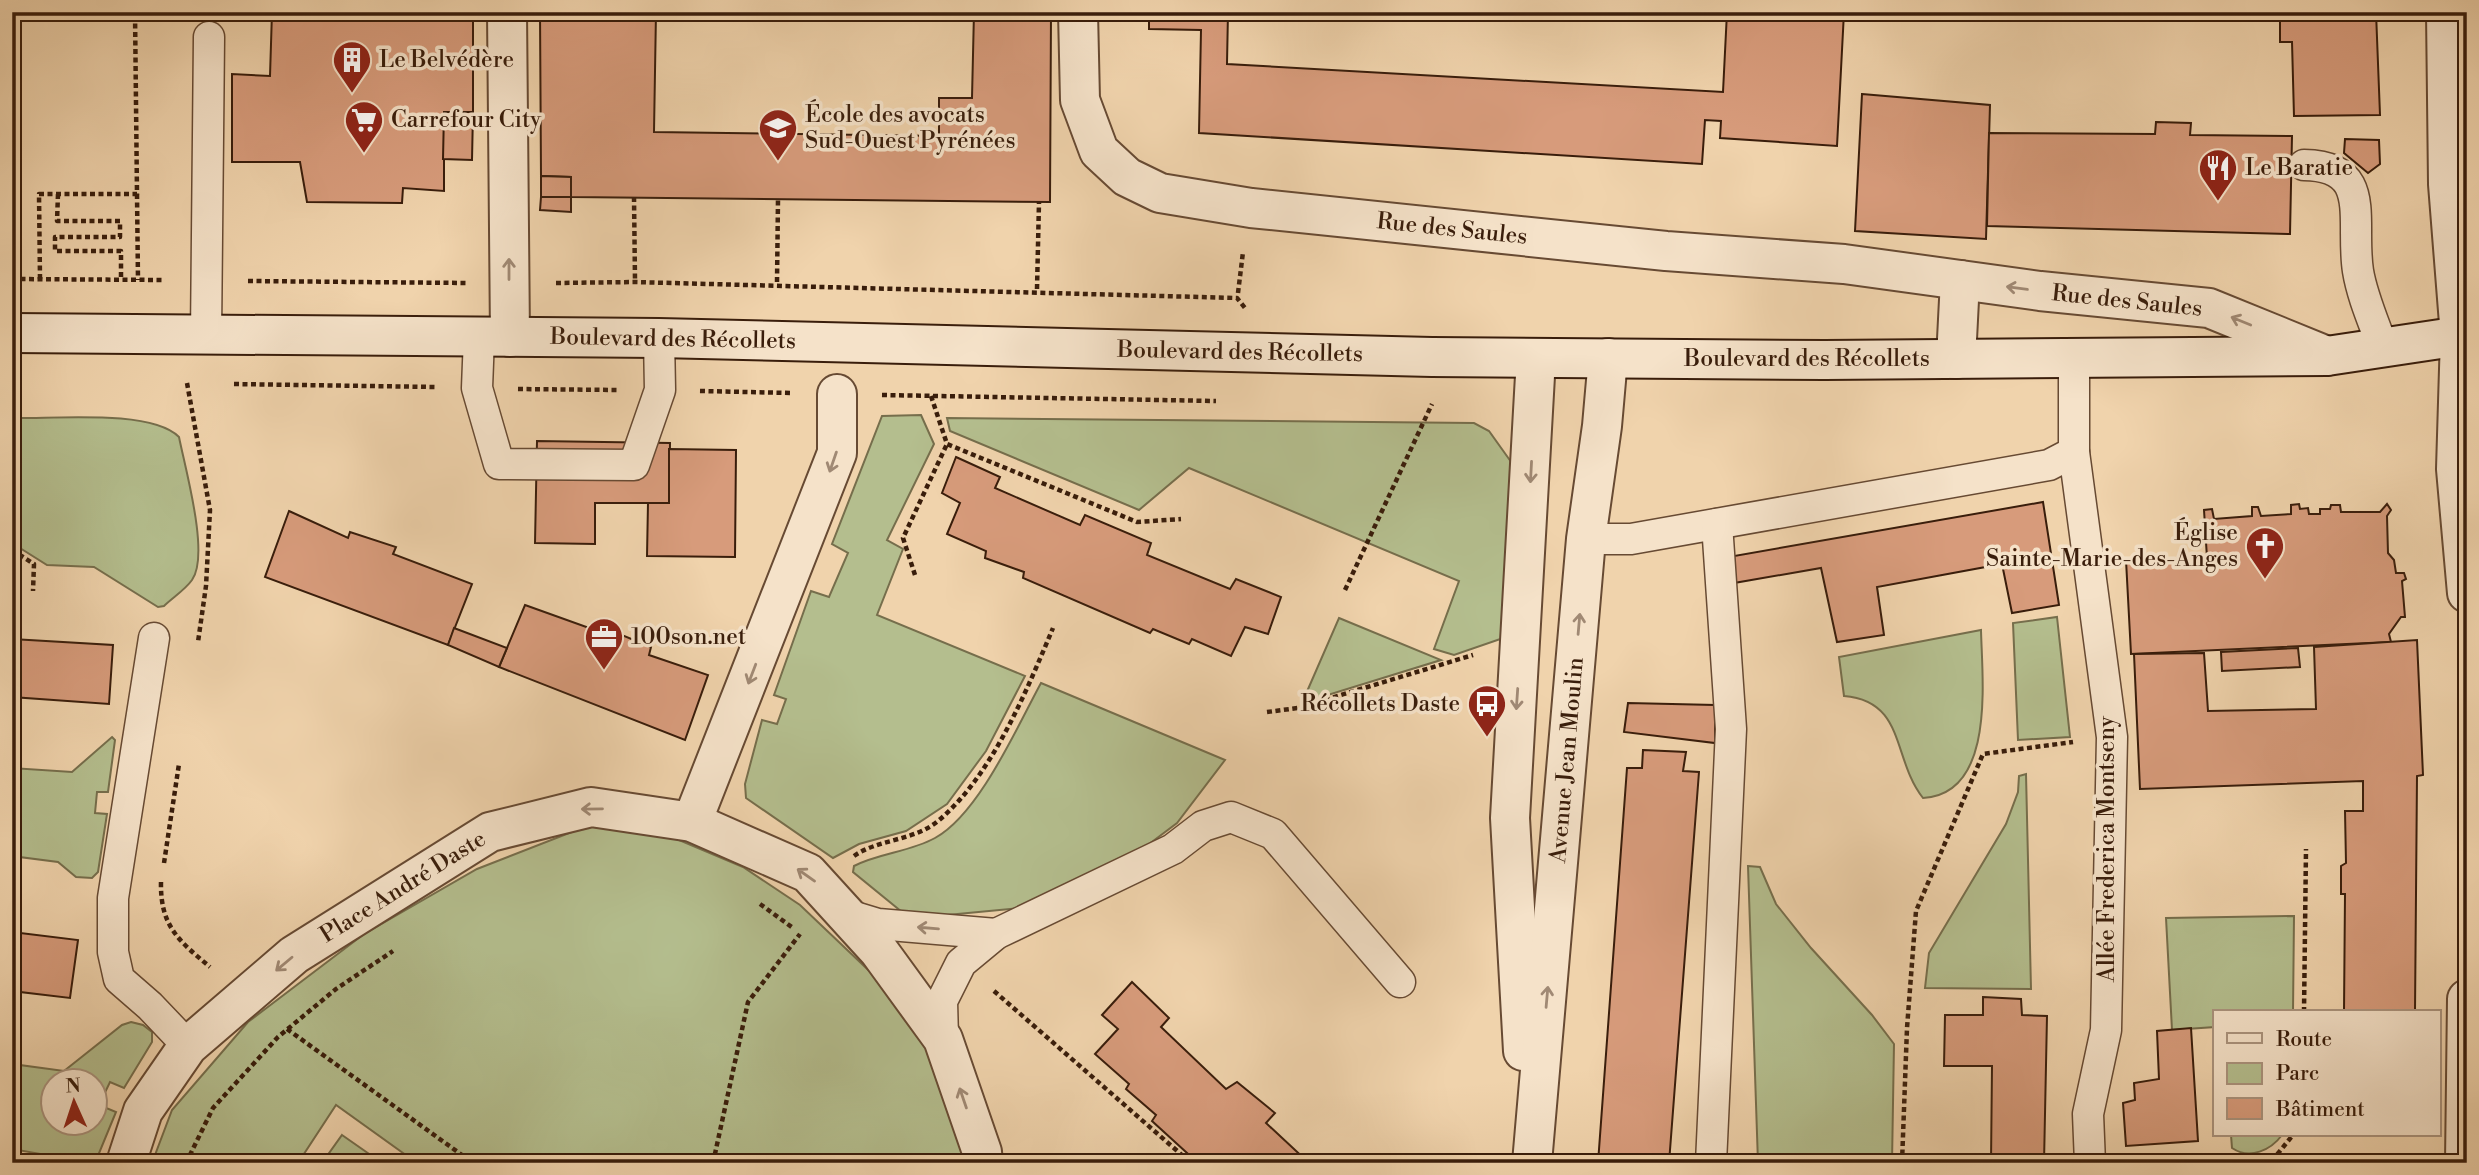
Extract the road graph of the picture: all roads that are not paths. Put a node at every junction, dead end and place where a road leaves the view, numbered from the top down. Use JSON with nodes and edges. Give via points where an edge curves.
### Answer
{"nodes":[{"id":1,"x":507,"y":12,"type":"edge"},
{"id":2,"x":1078,"y":12,"type":"edge"},
{"id":3,"x":2446,"y":12,"type":"edge"},
{"id":4,"x":209,"y":37,"type":"dead end"},
{"id":5,"x":2304,"y":165,"type":"dead end"},
{"id":6,"x":1960,"y":280,"type":"junction"},
{"id":7,"x":22,"y":333,"type":"edge"},
{"id":8,"x":206,"y":335,"type":"junction"},
{"id":9,"x":2464,"y":336,"type":"edge"},
{"id":10,"x":495,"y":337,"type":"junction"},
{"id":11,"x":659,"y":338,"type":"junction"},
{"id":12,"x":2383,"y":348,"type":"junction"},
{"id":13,"x":2327,"y":356,"type":"junction"},
{"id":14,"x":1536,"y":358,"type":"junction"},
{"id":15,"x":1608,"y":358,"type":"junction"},
{"id":16,"x":2074,"y":358,"type":"junction"},
{"id":17,"x":1956,"y":359,"type":"junction"},
{"id":18,"x":837,"y":394,"type":"dead end"},
{"id":19,"x":2074,"y":452,"type":"junction"},
{"id":20,"x":1717,"y":524,"type":"junction"},
{"id":21,"x":1586,"y":538,"type":"junction"},
{"id":22,"x":2467,"y":593,"type":"edge"},
{"id":23,"x":154,"y":638,"type":"dead end"},
{"id":24,"x":692,"y":822,"type":"junction"},
{"id":25,"x":845,"y":914,"type":"junction"},
{"id":26,"x":996,"y":934,"type":"junction"},
{"id":27,"x":1400,"y":982,"type":"dead end"},
{"id":28,"x":2467,"y":999,"type":"edge"},
{"id":29,"x":943,"y":1040,"type":"junction"},
{"id":30,"x":188,"y":1046,"type":"junction"},
{"id":31,"x":2465,"y":1161,"type":"edge"},
{"id":32,"x":126,"y":1163,"type":"edge"},
{"id":33,"x":983,"y":1163,"type":"edge"},
{"id":34,"x":1532,"y":1163,"type":"edge"},
{"id":35,"x":1711,"y":1163,"type":"edge"},
{"id":36,"x":2090,"y":1163,"type":"edge"}],
"edges":[{"from":10,"to":1,"type":"street","one_way":true,"via":[[509,284]]},
{"from":2,"to":6,"type":"street","name":"Rue des Saules","via":[[1080,100],[1099,150],[1127,177],[1160,193],[1251,208],[1666,251],[1844,264]]},
{"from":3,"to":9,"type":"street","via":[[2449,193]]},
{"from":4,"to":8,"type":"lane"},
{"from":5,"to":12,"type":"lane","via":[[2328,166],[2342,174],[2353,191],[2358,274]]},
{"from":13,"to":6,"type":"street","name":"Rue des Saules","one_way":true,"via":[[2209,308]]},
{"from":6,"to":17,"type":"street"},
{"from":7,"to":8,"type":"street","name":"Boulevard des Récollets"},
{"from":8,"to":10,"type":"street","name":"Boulevard des Récollets"},
{"from":9,"to":12,"type":"street","name":"Boulevard des Récollets"},
{"from":9,"to":22,"type":"street","via":[[2456,469]]},
{"from":10,"to":11,"type":"street","name":"Boulevard des Récollets"},
{"from":10,"to":11,"type":"lane","via":[[477,388],[499,464],[620,465],[634,465],[660,390]]},
{"from":11,"to":14,"type":"street","name":"Boulevard des Récollets"},
{"from":12,"to":13,"type":"street","name":"Boulevard des Récollets"},
{"from":13,"to":16,"type":"street","name":"Boulevard des Récollets"},
{"from":14,"to":15,"type":"street","name":"Boulevard des Récollets"},
{"from":14,"to":34,"type":"street","name":"Avenue Jean Moulin","one_way":true,"via":[[1510,818]]},
{"from":15,"to":17,"type":"street","name":"Boulevard des Récollets"},
{"from":15,"to":21,"type":"street","name":"Avenue Jean Moulin"},
{"from":16,"to":17,"type":"street","name":"Boulevard des Récollets"},
{"from":16,"to":19,"type":"lane","name":"Allée Frederica Montseny"},
{"from":18,"to":24,"type":"street","one_way":true,"via":[[837,453]]},
{"from":19,"to":20,"type":"lane","via":[[2049,466]]},
{"from":19,"to":36,"type":"lane","name":"Allée Frederica Montseny","via":[[2112,737],[2106,1030],[2088,1114]]},
{"from":20,"to":21,"type":"lane","via":[[1630,540]]},
{"from":20,"to":35,"type":"lane","via":[[1731,729]]},
{"from":34,"to":21,"type":"street","name":"Avenue Jean Moulin","one_way":true},
{"from":23,"to":30,"type":"lane","via":[[113,898],[113,952],[119,979]]},
{"from":25,"to":24,"type":"street","name":"Place André Daste","one_way":true,"via":[[808,873]]},
{"from":24,"to":30,"type":"street","name":"Place André Daste","one_way":true,"via":[[591,807],[490,832],[294,955]]},
{"from":26,"to":25,"type":"lane","one_way":true,"via":[[878,924]]},
{"from":25,"to":29,"type":"street","name":"Place André Daste","via":[[879,951]]},
{"from":26,"to":27,"type":"lane","via":[[1173,849],[1203,826],[1231,817],[1273,834]]},
{"from":26,"to":29,"type":"lane","via":[[961,963],[942,1001]]},
{"from":28,"to":31,"type":"street"},
{"from":33,"to":29,"type":"street","name":"Place André Daste","one_way":true},
{"from":30,"to":32,"type":"street","name":"Place André Daste","via":[[143,1111]]}]}
